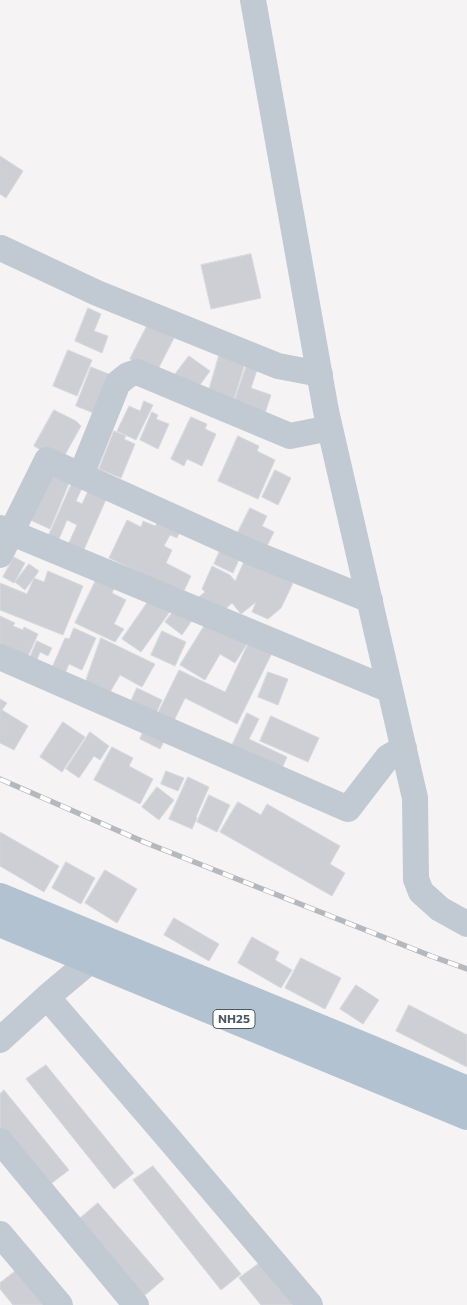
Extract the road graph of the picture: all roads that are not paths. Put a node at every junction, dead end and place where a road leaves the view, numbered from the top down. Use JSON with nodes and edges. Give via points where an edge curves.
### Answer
{"nodes":[{"id":1,"x":253,"y":0,"type":"edge"},
{"id":2,"x":2,"y":248,"type":"dead end"},
{"id":3,"x":320,"y":374,"type":"junction"},
{"id":4,"x":330,"y":428,"type":"junction"},
{"id":5,"x":81,"y":475,"type":"junction"},
{"id":6,"x":3,"y":539,"type":"edge"},
{"id":7,"x":370,"y":600,"type":"junction"},
{"id":8,"x":0,"y":657,"type":"edge"},
{"id":9,"x":390,"y":690,"type":"junction"},
{"id":10,"x":404,"y":748,"type":"junction"},
{"id":11,"x":0,"y":897,"type":"edge"},
{"id":12,"x":0,"y":922,"type":"edge"},
{"id":13,"x":467,"y":924,"type":"edge"},
{"id":14,"x":100,"y":950,"type":"junction"},
{"id":15,"x":47,"y":997,"type":"junction"},
{"id":16,"x":0,"y":1040,"type":"edge"},
{"id":17,"x":467,"y":1090,"type":"edge"},
{"id":18,"x":467,"y":1116,"type":"edge"},
{"id":19,"x":0,"y":1141,"type":"edge"},
{"id":20,"x":0,"y":1234,"type":"edge"},
{"id":21,"x":60,"y":1305,"type":"edge"},
{"id":22,"x":136,"y":1305,"type":"edge"},
{"id":23,"x":310,"y":1305,"type":"edge"}],
"edges":[{"from":1,"to":3,"type":"street"},
{"from":2,"to":3,"type":"street","via":[[97,293],[278,366]]},
{"from":3,"to":4,"type":"street"},
{"from":4,"to":5,"type":"street","via":[[290,436],[137,372],[118,383]]},
{"from":4,"to":7,"type":"street"},
{"from":5,"to":6,"type":"street","via":[[47,460]]},
{"from":5,"to":7,"type":"street","via":[[253,553]]},
{"from":6,"to":9,"type":"street"},
{"from":7,"to":9,"type":"street"},
{"from":8,"to":10,"type":"street","via":[[348,809],[388,757]]},
{"from":9,"to":10,"type":"street"},
{"from":10,"to":13,"type":"street","via":[[415,798],[416,879],[431,900]]},
{"from":11,"to":14,"type":"main road","number":"NH25"},
{"from":12,"to":14,"type":"main road","number":"NH25"},
{"from":14,"to":15,"type":"street"},
{"from":14,"to":17,"type":"main road","number":"NH25"},
{"from":14,"to":18,"type":"main road","number":"NH25"},
{"from":15,"to":16,"type":"street"},
{"from":15,"to":23,"type":"street"},
{"from":19,"to":22,"type":"street"},
{"from":20,"to":21,"type":"street"}]}
